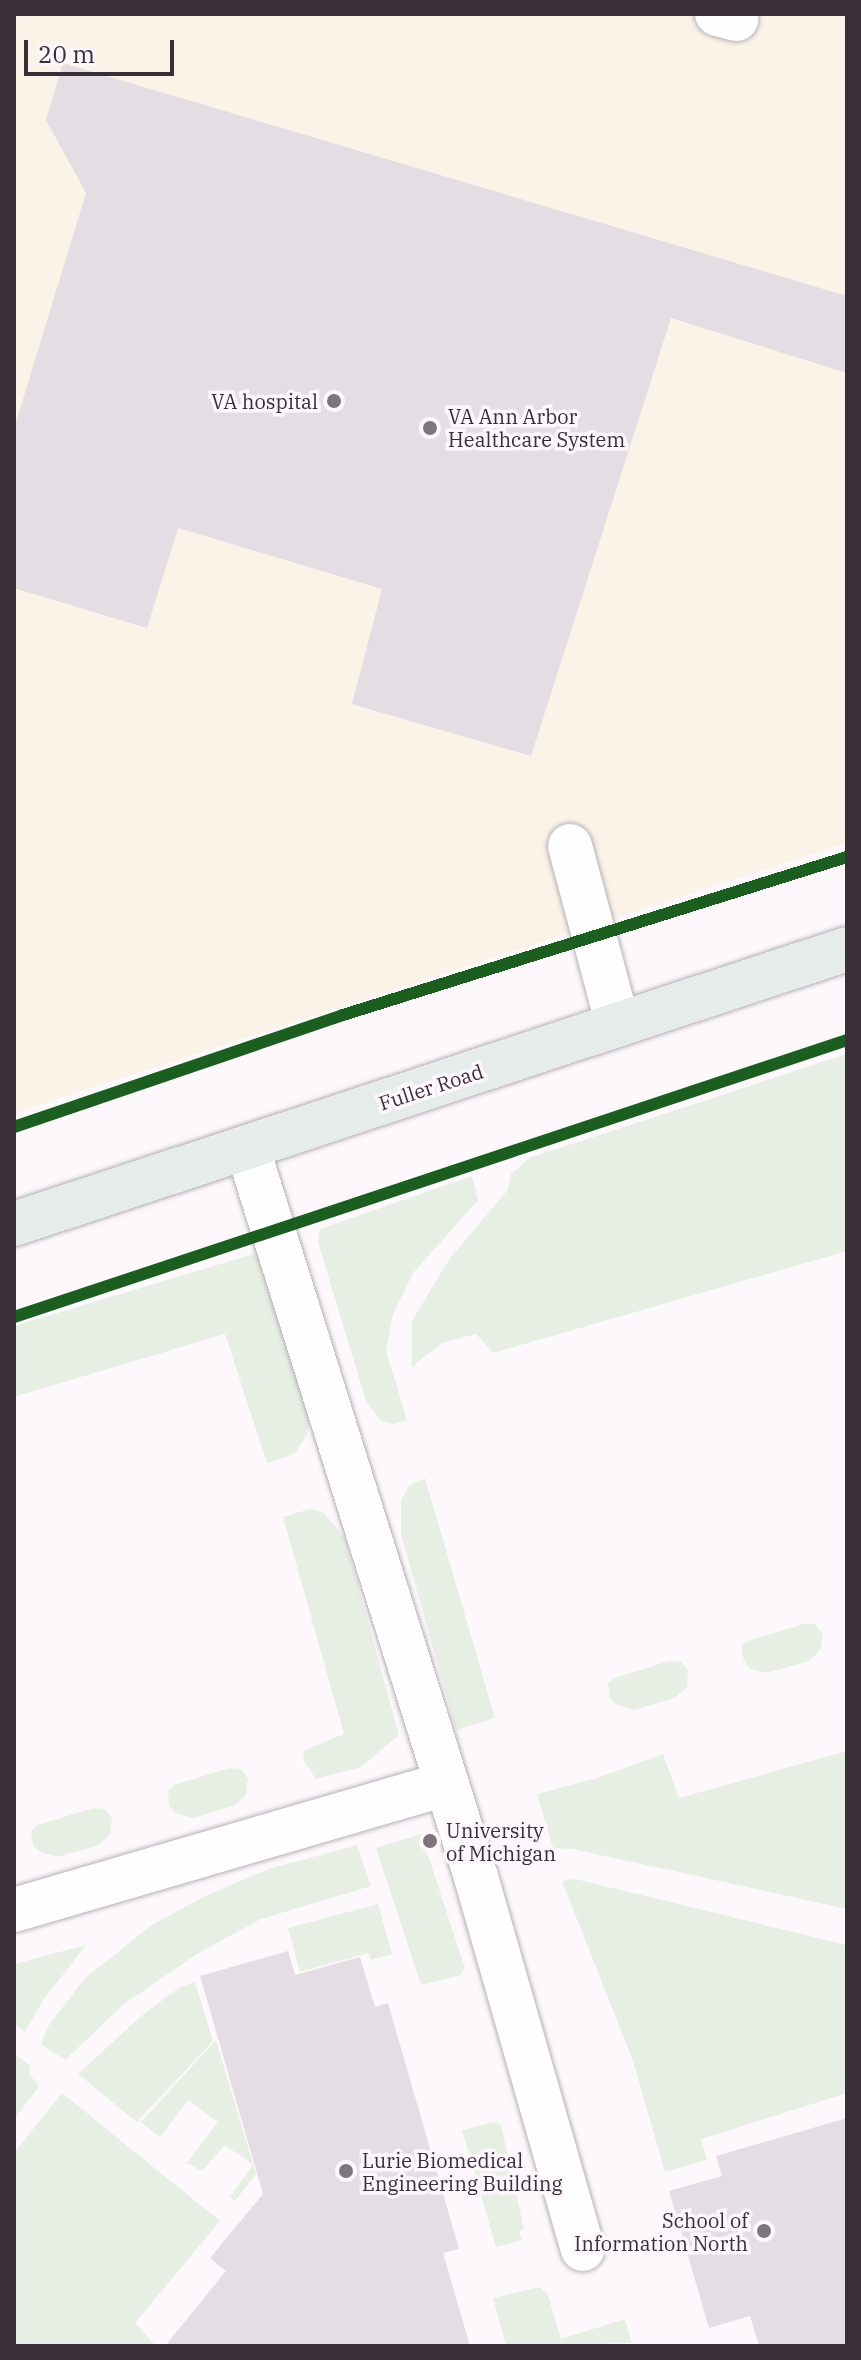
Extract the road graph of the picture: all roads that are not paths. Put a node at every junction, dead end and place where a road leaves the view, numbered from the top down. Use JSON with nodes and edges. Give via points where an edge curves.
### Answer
{"nodes":[{"id":1,"x":570,"y":846,"type":"dead end"},
{"id":2,"x":847,"y":949,"type":"edge"},
{"id":3,"x":618,"y":1025,"type":"junction"},
{"id":4,"x":247,"y":1147,"type":"junction"},
{"id":5,"x":14,"y":1224,"type":"edge"},
{"id":6,"x":446,"y":1784,"type":"junction"},
{"id":7,"x":14,"y":1910,"type":"edge"},
{"id":8,"x":583,"y":2249,"type":"dead end"}],
"edges":[{"from":1,"to":3,"type":"lane"},
{"from":2,"to":3,"type":"main road","name":"Fuller Road"},
{"from":3,"to":4,"type":"main road","name":"Fuller Road"},
{"from":4,"to":5,"type":"main road","name":"Fuller Road"},
{"from":4,"to":6,"type":"lane"},
{"from":6,"to":7,"type":"lane"},
{"from":6,"to":8,"type":"lane"}]}
